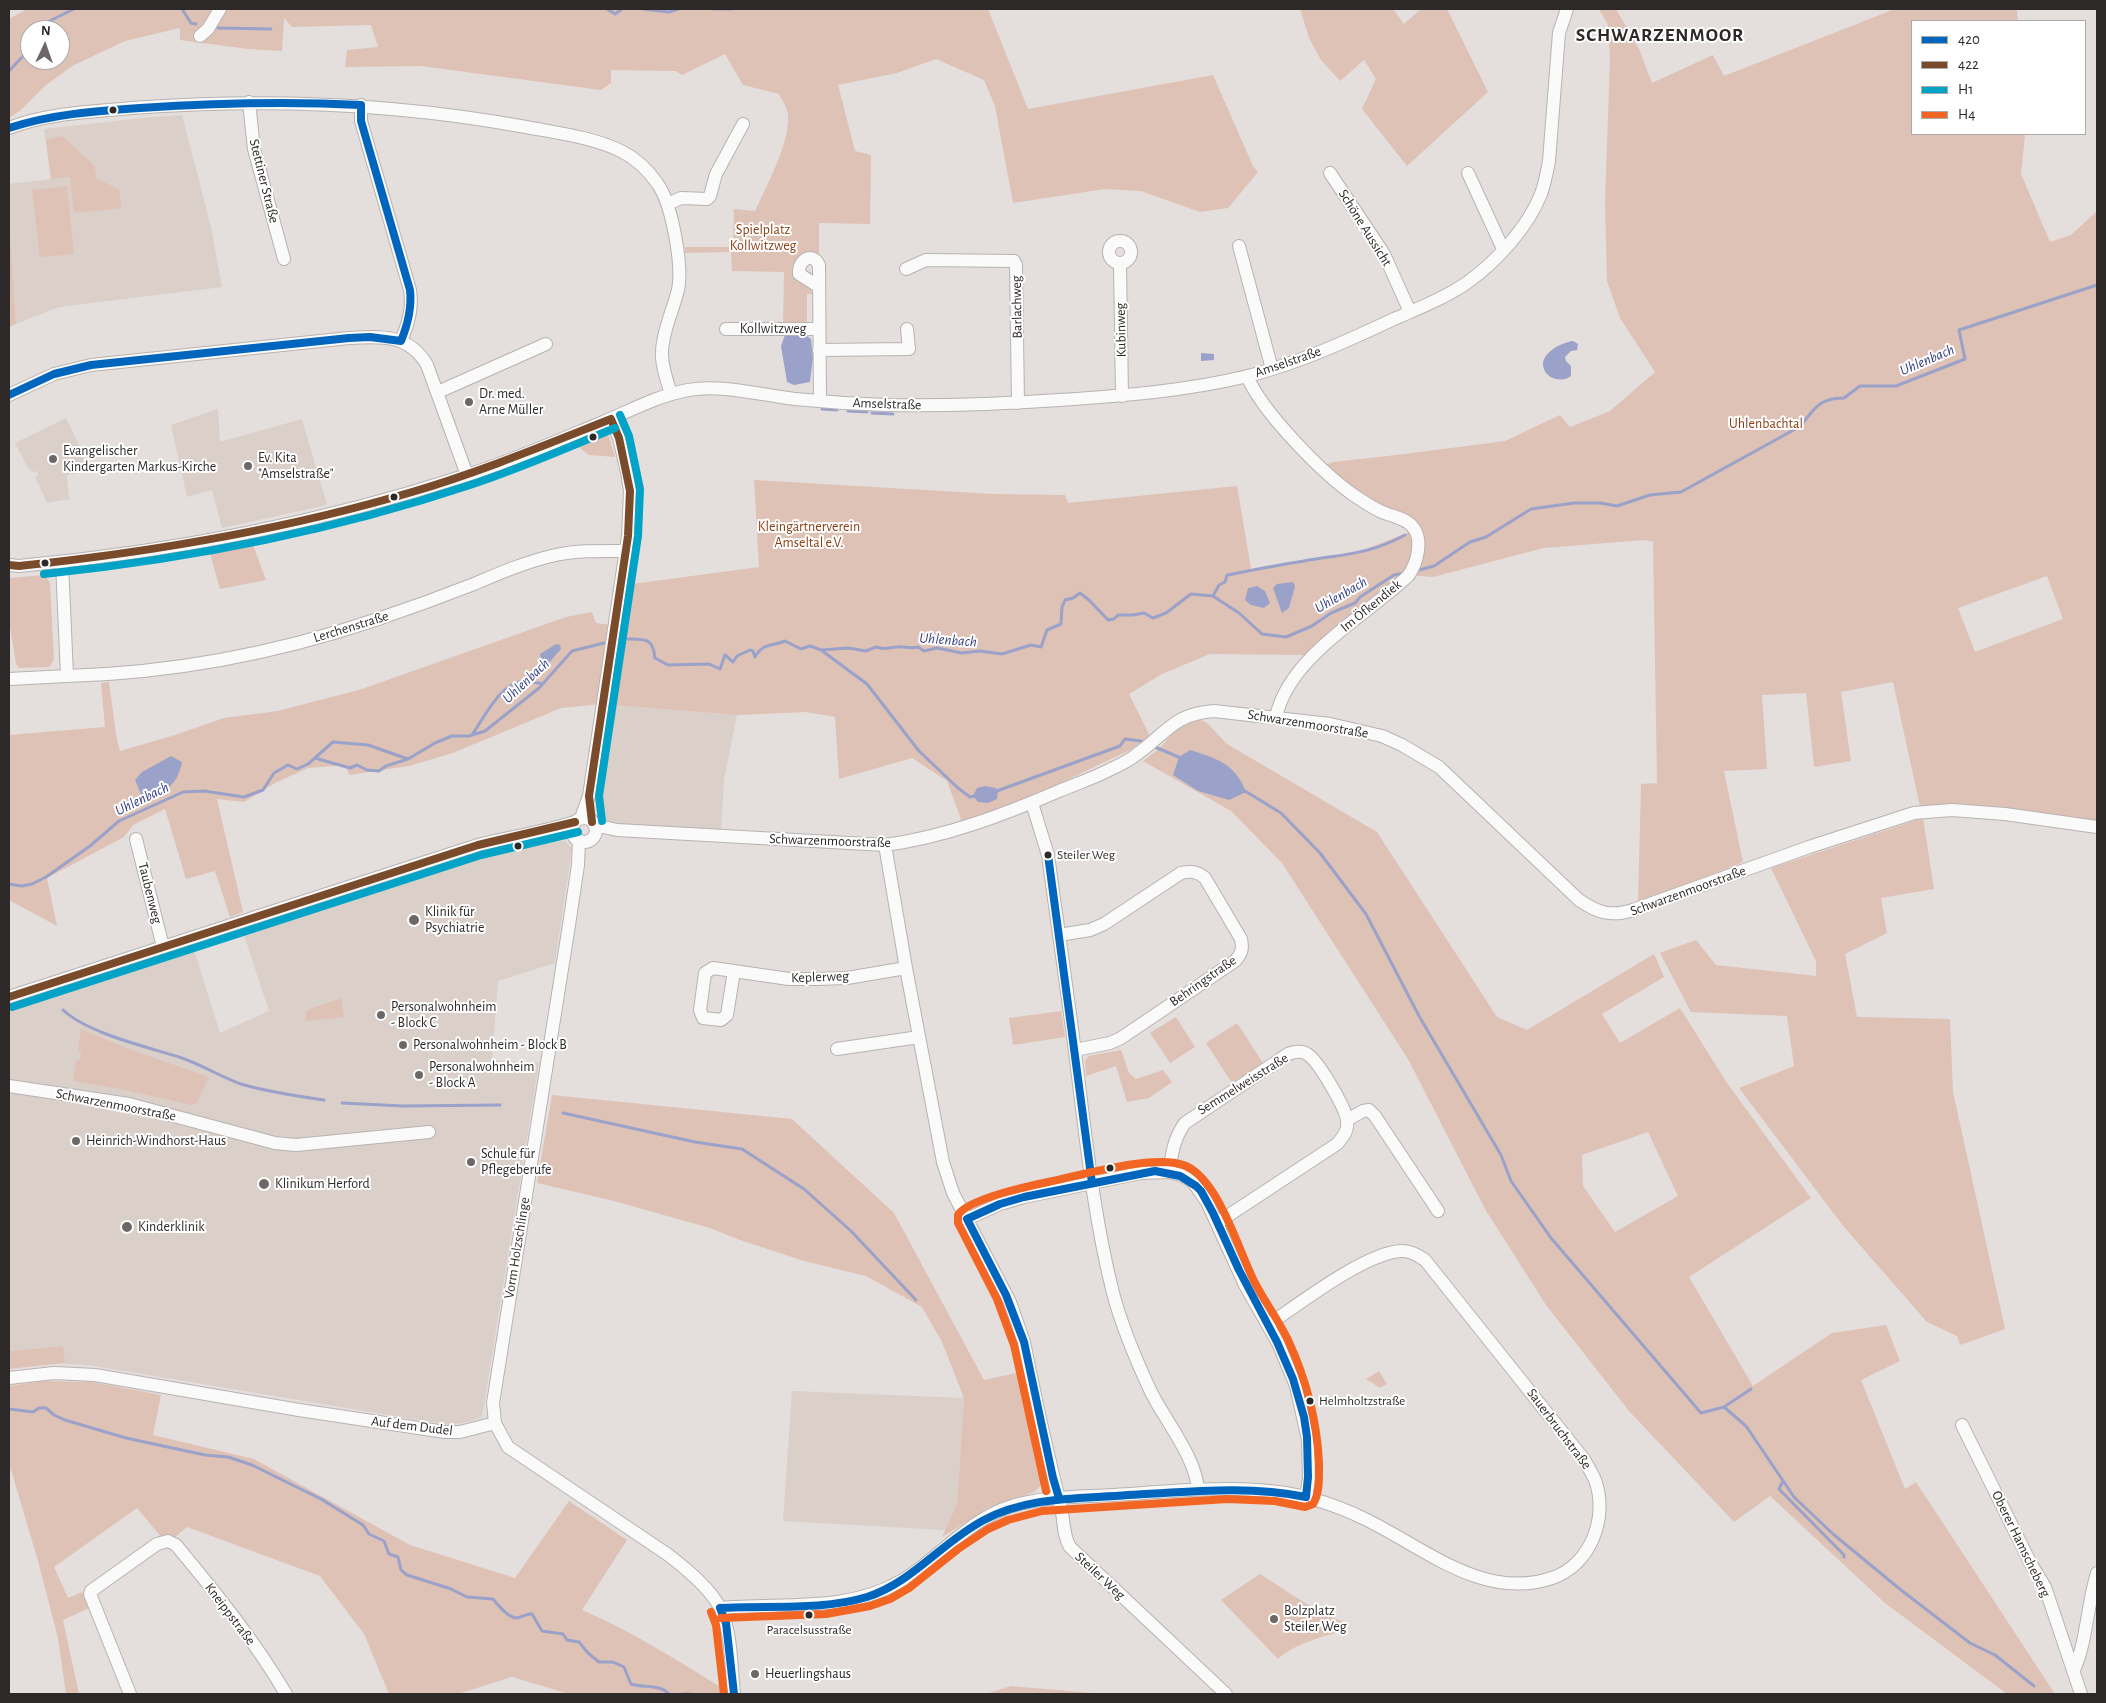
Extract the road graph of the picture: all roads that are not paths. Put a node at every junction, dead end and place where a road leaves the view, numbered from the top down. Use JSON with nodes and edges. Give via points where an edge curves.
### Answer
{"nodes":[{"id":1,"x":220,"y":9,"type":"edge"},
{"id":2,"x":1567,"y":9,"type":"edge"},
{"id":3,"x":200,"y":36,"type":"dead end"},
{"id":4,"x":249,"y":102,"type":"junction"},
{"id":5,"x":360,"y":105,"type":"junction"},
{"id":6,"x":743,"y":124,"type":"dead end"},
{"id":7,"x":9,"y":128,"type":"edge"},
{"id":8,"x":1330,"y":173,"type":"dead end"},
{"id":9,"x":1468,"y":174,"type":"dead end"},
{"id":10,"x":668,"y":204,"type":"junction"},
{"id":11,"x":1239,"y":246,"type":"dead end"},
{"id":12,"x":1503,"y":249,"type":"junction"},
{"id":13,"x":284,"y":259,"type":"dead end"},
{"id":14,"x":1120,"y":263,"type":"dead end"},
{"id":15,"x":906,"y":269,"type":"dead end"},
{"id":16,"x":818,"y":286,"type":"dead end"},
{"id":17,"x":1410,"y":312,"type":"junction"},
{"id":18,"x":819,"y":328,"type":"junction"},
{"id":19,"x":726,"y":329,"type":"dead end"},
{"id":20,"x":907,"y":329,"type":"dead end"},
{"id":21,"x":401,"y":341,"type":"junction"},
{"id":22,"x":546,"y":344,"type":"dead end"},
{"id":23,"x":819,"y":350,"type":"junction"},
{"id":24,"x":1272,"y":369,"type":"junction"},
{"id":25,"x":1247,"y":376,"type":"junction"},
{"id":26,"x":438,"y":392,"type":"junction"},
{"id":27,"x":671,"y":394,"type":"junction"},
{"id":28,"x":9,"y":395,"type":"edge"},
{"id":29,"x":1122,"y":396,"type":"junction"},
{"id":30,"x":820,"y":401,"type":"junction"},
{"id":31,"x":1018,"y":403,"type":"junction"},
{"id":32,"x":611,"y":419,"type":"junction"},
{"id":33,"x":467,"y":475,"type":"junction"},
{"id":34,"x":627,"y":551,"type":"junction"},
{"id":35,"x":62,"y":562,"type":"junction"},
{"id":36,"x":9,"y":565,"type":"edge"},
{"id":37,"x":67,"y":676,"type":"junction"},
{"id":38,"x":9,"y":679,"type":"edge"},
{"id":39,"x":1276,"y":717,"type":"junction"},
{"id":40,"x":1032,"y":802,"type":"junction"},
{"id":41,"x":2097,"y":827,"type":"edge"},
{"id":42,"x":585,"y":829,"type":"junction"},
{"id":43,"x":136,"y":839,"type":"dead end"},
{"id":44,"x":885,"y":845,"type":"junction"},
{"id":45,"x":1059,"y":935,"type":"junction"},
{"id":46,"x":164,"y":947,"type":"junction"},
{"id":47,"x":906,"y":968,"type":"junction"},
{"id":48,"x":734,"y":971,"type":"dead end"},
{"id":49,"x":9,"y":998,"type":"edge"},
{"id":50,"x":919,"y":1037,"type":"junction"},
{"id":51,"x":837,"y":1049,"type":"dead end"},
{"id":52,"x":1075,"y":1050,"type":"junction"},
{"id":53,"x":9,"y":1086,"type":"edge"},
{"id":54,"x":1347,"y":1120,"type":"junction"},
{"id":55,"x":429,"y":1132,"type":"dead end"},
{"id":56,"x":1169,"y":1172,"type":"junction"},
{"id":57,"x":1092,"y":1184,"type":"junction"},
{"id":58,"x":1438,"y":1211,"type":"dead end"},
{"id":59,"x":967,"y":1219,"type":"junction"},
{"id":60,"x":1217,"y":1223,"type":"junction"},
{"id":61,"x":1268,"y":1325,"type":"junction"},
{"id":62,"x":9,"y":1378,"type":"edge"},
{"id":63,"x":495,"y":1424,"type":"junction"},
{"id":64,"x":1962,"y":1425,"type":"dead end"},
{"id":65,"x":1198,"y":1490,"type":"junction"},
{"id":66,"x":1306,"y":1497,"type":"junction"},
{"id":67,"x":1059,"y":1498,"type":"junction"},
{"id":68,"x":2097,"y":1573,"type":"edge"},
{"id":69,"x":720,"y":1608,"type":"junction"},
{"id":70,"x":2074,"y":1670,"type":"junction"},
{"id":71,"x":130,"y":1694,"type":"edge"},
{"id":72,"x":286,"y":1694,"type":"edge"},
{"id":73,"x":734,"y":1694,"type":"edge"},
{"id":74,"x":1226,"y":1694,"type":"edge"},
{"id":75,"x":2081,"y":1694,"type":"edge"}],
"edges":[{"from":1,"to":3,"type":"street"},
{"from":2,"to":12,"type":"street","name":"Amselstraße","via":[[1559,33],[1545,180],[1533,209]]},
{"from":4,"to":5,"type":"street"},
{"from":4,"to":7,"type":"street","via":[[132,108],[37,119]]},
{"from":4,"to":13,"type":"street","name":"Stettiner Straße","via":[[254,149]]},
{"from":5,"to":10,"type":"street","via":[[484,120],[610,146],[636,160],[646,170],[658,183]]},
{"from":5,"to":21,"type":"street","via":[[361,120],[411,297],[410,316]]},
{"from":6,"to":10,"type":"street","via":[[716,174],[710,196],[707,199],[681,198]]},
{"from":8,"to":17,"type":"street","name":"Schöne Aussicht","via":[[1384,254]]},
{"from":9,"to":12,"type":"street"},
{"from":10,"to":27,"type":"street","via":[[679,279],[662,350]]},
{"from":11,"to":24,"type":"street"},
{"from":12,"to":17,"type":"street","name":"Amselstraße","via":[[1468,282]]},
{"from":14,"to":29,"type":"street","name":"Kubinweg"},
{"from":15,"to":31,"type":"street","name":"Barlachweg","via":[[926,260],[1014,261]]},
{"from":16,"to":18,"type":"street","name":"Kollwitzweg"},
{"from":17,"to":24,"type":"street","name":"Amselstraße","via":[[1342,343]]},
{"from":18,"to":19,"type":"street","name":"Kollwitzweg"},
{"from":18,"to":23,"type":"street","name":"Kollwitzweg"},
{"from":20,"to":23,"type":"street","name":"Kollwitzweg","via":[[909,349]]},
{"from":21,"to":26,"type":"street","via":[[422,357]]},
{"from":21,"to":28,"type":"street","via":[[349,338],[91,365],[54,374]]},
{"from":22,"to":26,"type":"street"},
{"from":23,"to":30,"type":"street","name":"Kollwitzweg"},
{"from":24,"to":25,"type":"street","name":"Amselstraße"},
{"from":25,"to":29,"type":"street","name":"Amselstraße","via":[[1186,389]]},
{"from":25,"to":39,"type":"street","name":"Im Öfkendiek","via":[[1268,410],[1310,457],[1356,496],[1381,512],[1408,522],[1418,542],[1413,570],[1319,649],[1288,688]]},
{"from":26,"to":33,"type":"street"},
{"from":27,"to":30,"type":"street","name":"Amselstraße","via":[[722,389]]},
{"from":27,"to":32,"type":"street","name":"Amselstraße"},
{"from":29,"to":31,"type":"street","name":"Amselstraße"},
{"from":30,"to":31,"type":"street","name":"Amselstraße","via":[[920,406]]},
{"from":32,"to":33,"type":"street","name":"Amselstraße"},
{"from":32,"to":34,"type":"street","name":"Vorm Holzschlinge","via":[[624,455],[630,491]]},
{"from":33,"to":35,"type":"street","name":"Amselstraße","via":[[266,529],[152,551]]},
{"from":34,"to":37,"type":"street","name":"Lerchenstraße","via":[[575,552],[540,559],[373,621],[274,649],[168,668]]},
{"from":34,"to":42,"type":"street","name":"Vorm Holzschlinge"},
{"from":35,"to":36,"type":"street","name":"Amselstraße"},
{"from":35,"to":37,"type":"street"},
{"from":37,"to":38,"type":"street","name":"Lerchenstraße"},
{"from":39,"to":40,"type":"street","name":"Schwarzenmoorstraße","via":[[1214,711],[1189,715],[1175,722],[1137,755]]},
{"from":39,"to":41,"type":"street","name":"Schwarzenmoorstraße","via":[[1360,730],[1382,736],[1417,753],[1439,767],[1579,900],[1602,914],[1624,913],[1914,813],[1952,810],[2005,814]]},
{"from":40,"to":44,"type":"street","name":"Schwarzenmoorstraße","via":[[949,832]]},
{"from":40,"to":45,"type":"street","via":[[1048,855]]},
{"from":42,"to":44,"type":"street","name":"Schwarzenmoorstraße"},
{"from":42,"to":46,"type":"street","name":"Schwarzenmoorstraße","via":[[505,838]]},
{"from":42,"to":63,"type":"street","name":"Vorm Holzschlinge","via":[[496,1380]]},
{"from":43,"to":46,"type":"street","name":"Taubenweg"},
{"from":44,"to":47,"type":"street","name":"Steiler Weg"},
{"from":45,"to":52,"type":"street"},
{"from":45,"to":52,"type":"street","name":"Behringstraße","via":[[1090,930],[1104,924],[1181,874],[1191,872],[1205,878],[1241,939],[1242,954],[1235,961],[1121,1038]]},
{"from":46,"to":49,"type":"street","name":"Schwarzenmoorstraße"},
{"from":47,"to":48,"type":"street","name":"Keplerweg","via":[[847,978],[816,979],[789,979]]},
{"from":47,"to":50,"type":"street","name":"Steiler Weg"},
{"from":50,"to":51,"type":"street"},
{"from":50,"to":59,"type":"street","name":"Steiler Weg","via":[[944,1162],[953,1193]]},
{"from":52,"to":57,"type":"street"},
{"from":53,"to":55,"type":"street","name":"Schwarzenmoorstraße","via":[[129,1104],[275,1143],[296,1145]]},
{"from":54,"to":56,"type":"street","name":"Semmelweisstraße","via":[[1344,1109],[1315,1061],[1305,1052],[1288,1054],[1185,1122],[1173,1144]]},
{"from":54,"to":58,"type":"street","via":[[1369,1110]]},
{"from":54,"to":60,"type":"street","via":[[1344,1136],[1337,1144]]},
{"from":56,"to":57,"type":"street","via":[[1141,1173]]},
{"from":56,"to":60,"type":"street","via":[[1193,1182]]},
{"from":57,"to":59,"type":"street","via":[[1024,1197]]},
{"from":57,"to":65,"type":"street","via":[[1105,1259],[1130,1346],[1151,1392],[1190,1460],[1197,1475]]},
{"from":59,"to":67,"type":"street","name":"Steiler Weg","via":[[1018,1320]]},
{"from":60,"to":61,"type":"street"},
{"from":61,"to":66,"type":"street","via":[[1289,1368],[1302,1410],[1309,1461]]},
{"from":61,"to":66,"type":"street","name":"Sauerbruchstraße","via":[[1368,1262],[1402,1251],[1416,1253],[1446,1284],[1583,1458],[1596,1481],[1600,1509],[1597,1529],[1580,1560],[1555,1577],[1533,1584],[1513,1585],[1468,1574],[1367,1520]]},
{"from":62,"to":63,"type":"street","name":"Auf dem Dudel","via":[[54,1373],[95,1375],[446,1432]]},
{"from":63,"to":69,"type":"street","via":[[508,1447],[684,1566]]},
{"from":64,"to":70,"type":"street","name":"Oberer Hamscheberg","via":[[2045,1588],[2066,1655]]},
{"from":65,"to":66,"type":"street","name":"Sauerbruchstraße","via":[[1259,1490]]},
{"from":65,"to":67,"type":"street","name":"Sauerbruchstraße"},
{"from":67,"to":69,"type":"street","via":[[1012,1506],[991,1515],[953,1540],[903,1581],[870,1595],[830,1603]]},
{"from":67,"to":74,"type":"street","name":"Steiler Weg","via":[[1066,1541],[1070,1547]]},
{"from":68,"to":70,"type":"street","via":[[2086,1616],[2081,1655]]},
{"from":69,"to":73,"type":"street","via":[[726,1623]]},
{"from":70,"to":75,"type":"street","name":"Oberer Hamscheberg"},
{"from":71,"to":72,"type":"street","name":"Kneippstraße","via":[[90,1594],[158,1544],[168,1541],[176,1544],[209,1585]]}]}
